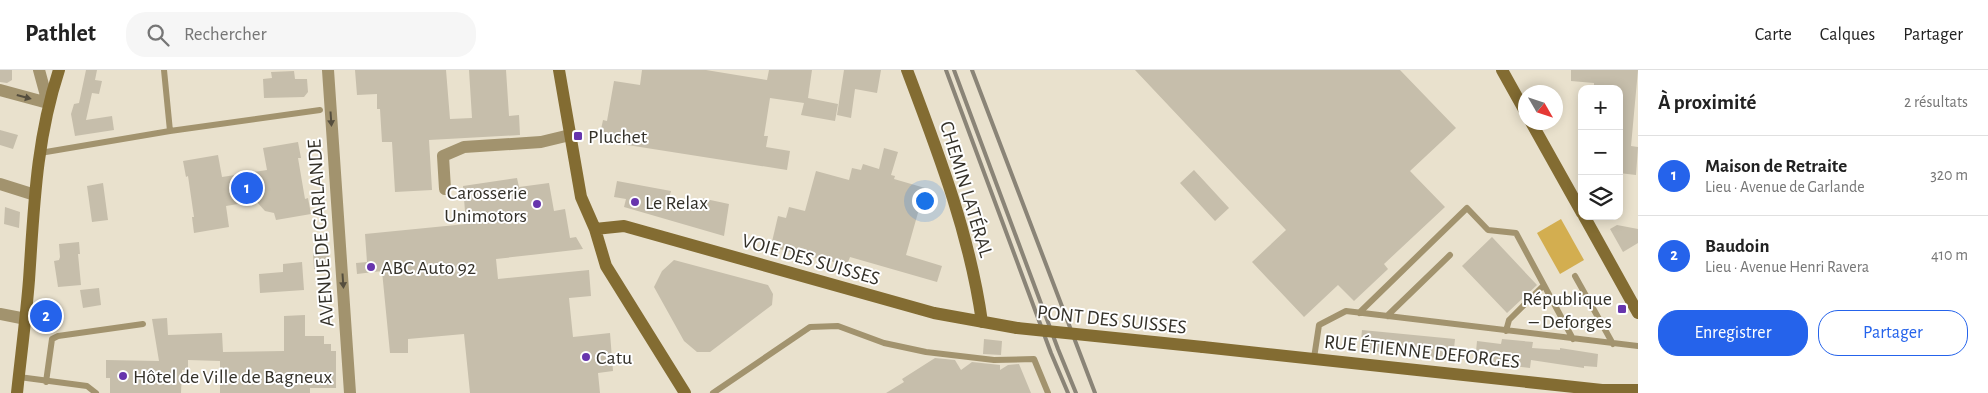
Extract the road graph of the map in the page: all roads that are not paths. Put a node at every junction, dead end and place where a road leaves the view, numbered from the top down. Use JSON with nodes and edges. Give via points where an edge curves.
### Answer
{"nodes":[{"id":1,"x":39,"y":70,"type":"edge"},
{"id":2,"x":59,"y":70,"type":"edge"},
{"id":3,"x":164,"y":70,"type":"edge"},
{"id":4,"x":328,"y":70,"type":"edge"},
{"id":5,"x":559,"y":70,"type":"edge"},
{"id":6,"x":907,"y":70,"type":"edge"},
{"id":7,"x":1502,"y":70,"type":"edge"},
{"id":8,"x":0,"y":90,"type":"edge"},
{"id":9,"x":1518,"y":99,"type":"edge"},
{"id":10,"x":48,"y":103,"type":"junction"},
{"id":11,"x":320,"y":110,"type":"dead end"},
{"id":12,"x":1536,"y":130,"type":"edge"},
{"id":13,"x":170,"y":132,"type":"junction"},
{"id":14,"x":570,"y":135,"type":"junction"},
{"id":15,"x":39,"y":153,"type":"junction"},
{"id":16,"x":0,"y":184,"type":"edge"},
{"id":17,"x":445,"y":189,"type":"dead end"},
{"id":18,"x":35,"y":195,"type":"junction"},
{"id":19,"x":1578,"y":205,"type":"edge"},
{"id":20,"x":1586,"y":220,"type":"edge"},
{"id":21,"x":595,"y":229,"type":"junction"},
{"id":22,"x":1450,"y":256,"type":"dead end"},
{"id":23,"x":1575,"y":276,"type":"dead end"},
{"id":24,"x":1544,"y":285,"type":"junction"},
{"id":25,"x":1359,"y":313,"type":"junction"},
{"id":26,"x":1638,"y":313,"type":"edge"},
{"id":27,"x":0,"y":314,"type":"edge"},
{"id":28,"x":1387,"y":316,"type":"junction"},
{"id":29,"x":26,"y":319,"type":"junction"},
{"id":30,"x":982,"y":322,"type":"junction"},
{"id":31,"x":143,"y":324,"type":"dead end"},
{"id":32,"x":1017,"y":328,"type":"joint"},
{"id":33,"x":1506,"y":331,"type":"junction"},
{"id":34,"x":1573,"y":339,"type":"junction"},
{"id":35,"x":1613,"y":344,"type":"junction"},
{"id":36,"x":1638,"y":346,"type":"edge"},
{"id":37,"x":1202,"y":347,"type":"joint"},
{"id":38,"x":1314,"y":358,"type":"junction"},
{"id":39,"x":19,"y":377,"type":"junction"},
{"id":40,"x":46,"y":382,"type":"junction"},
{"id":41,"x":1630,"y":391,"type":"edge"},
{"id":42,"x":17,"y":393,"type":"edge"},
{"id":43,"x":96,"y":393,"type":"edge"},
{"id":44,"x":350,"y":393,"type":"edge"},
{"id":45,"x":685,"y":393,"type":"edge"},
{"id":46,"x":713,"y":393,"type":"edge"},
{"id":47,"x":1048,"y":393,"type":"edge"}],
"edges":[{"from":1,"to":10,"type":"street"},
{"from":2,"to":10,"type":"street"},
{"from":3,"to":13,"type":"lane"},
{"from":4,"to":44,"type":"street","name":"AVENUE DE GARLANDE","one_way":true},
{"from":5,"to":14,"type":"street"},
{"from":6,"to":30,"type":"street","name":"CHEMIN LATÉRAL","via":[[939,154],[963,232]]},
{"from":7,"to":9,"type":"street"},
{"from":8,"to":10,"type":"street","one_way":true},
{"from":10,"to":15,"type":"street"},
{"from":11,"to":13,"type":"lane"},
{"from":12,"to":19,"type":"street"},
{"from":13,"to":15,"type":"lane"},
{"from":14,"to":17,"type":"street","via":[[541,142],[464,147],[443,156]]},
{"from":14,"to":21,"type":"street","via":[[581,197]]},
{"from":15,"to":18,"type":"street"},
{"from":16,"to":18,"type":"street"},
{"from":18,"to":29,"type":"street"},
{"from":20,"to":26,"type":"street"},
{"from":21,"to":30,"type":"street","name":"VOIE DES SUISSES","via":[[624,226],[934,313]]},
{"from":21,"to":45,"type":"street","via":[[606,266]]},
{"from":22,"to":28,"type":"lane"},
{"from":23,"to":35,"type":"lane"},
{"from":24,"to":25,"type":"lane","via":[[1516,232],[1488,230],[1467,208]]},
{"from":24,"to":33,"type":"lane","via":[[1509,320]]},
{"from":24,"to":34,"type":"lane"},
{"from":25,"to":28,"type":"lane"},
{"from":25,"to":38,"type":"lane","via":[[1346,311],[1319,325]]},
{"from":27,"to":29,"type":"street"},
{"from":28,"to":33,"type":"lane"},
{"from":29,"to":39,"type":"street"},
{"from":30,"to":32,"type":"street","name":"VOIE DES SUISSES"},
{"from":31,"to":40,"type":"lane","via":[[52,339]]},
{"from":32,"to":37,"type":"street","name":"PONT DES SUISSES","bridge":true},
{"from":33,"to":34,"type":"lane"},
{"from":34,"to":35,"type":"lane"},
{"from":35,"to":36,"type":"lane"},
{"from":37,"to":38,"type":"street","name":"RUE ÉTIENNE DEFORGES"},
{"from":38,"to":41,"type":"street","name":"RUE ÉTIENNE DEFORGES"},
{"from":39,"to":40,"type":"lane"},
{"from":39,"to":42,"type":"street"},
{"from":40,"to":43,"type":"lane","via":[[87,386]]},
{"from":46,"to":47,"type":"lane","via":[[810,327],[838,326],[884,343],[926,352],[994,360],[1034,359]]}]}
